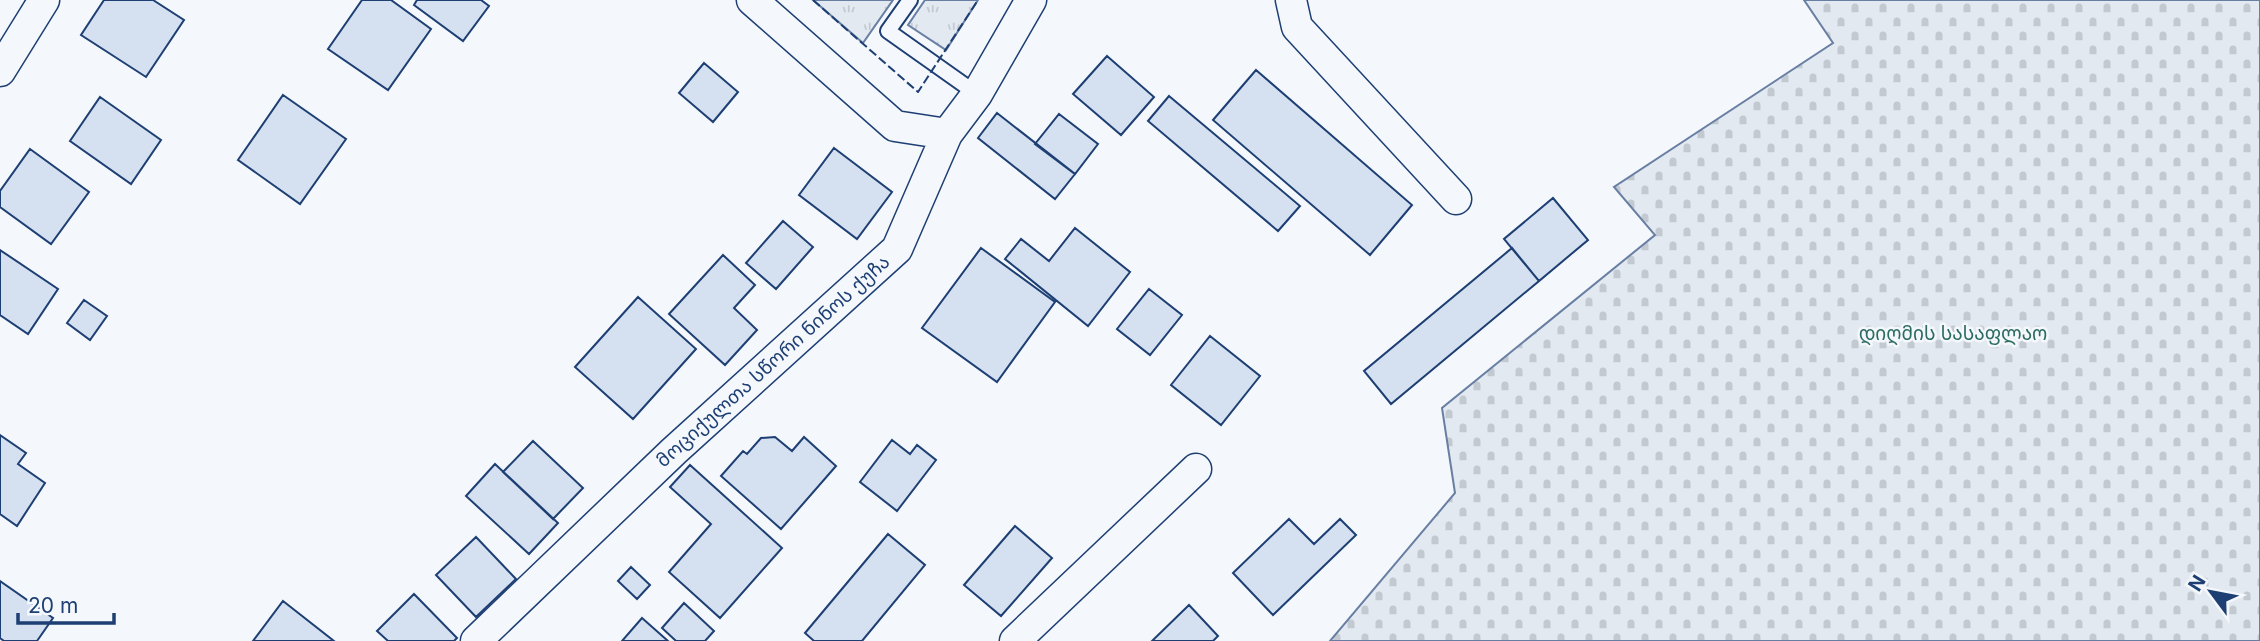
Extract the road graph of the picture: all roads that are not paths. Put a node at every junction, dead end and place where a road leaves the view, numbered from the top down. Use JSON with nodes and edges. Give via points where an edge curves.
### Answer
{"nodes":[{"id":1,"x":44,"y":0,"type":"edge"},
{"id":2,"x":752,"y":0,"type":"edge"},
{"id":3,"x":910,"y":0,"type":"edge"},
{"id":4,"x":1031,"y":0,"type":"edge"},
{"id":5,"x":1291,"y":0,"type":"edge"},
{"id":6,"x":0,"y":71,"type":"edge"},
{"id":7,"x":977,"y":94,"type":"junction"},
{"id":8,"x":947,"y":134,"type":"junction"},
{"id":9,"x":1456,"y":199,"type":"dead end"},
{"id":10,"x":1196,"y":469,"type":"dead end"},
{"id":11,"x":476,"y":641,"type":"edge"},
{"id":12,"x":1014,"y":641,"type":"edge"}],
"edges":[{"from":1,"to":6,"type":"street"},
{"from":2,"to":8,"type":"street","via":[[895,126]]},
{"from":3,"to":7,"type":"lane","via":[[888,31]]},
{"from":4,"to":7,"type":"street","name":"მოციქულთა სწორი ნინოს ქუჩა"},
{"from":5,"to":9,"type":"street","via":[[1297,27]]},
{"from":7,"to":8,"type":"street","name":"მოციქულთა სწორი ნინოს ქუჩა"},
{"from":8,"to":11,"type":"street","name":"მოციქულთა სწორი ნინოს ქუჩა","via":[[897,249],[674,451]]},
{"from":10,"to":12,"type":"street"}]}
